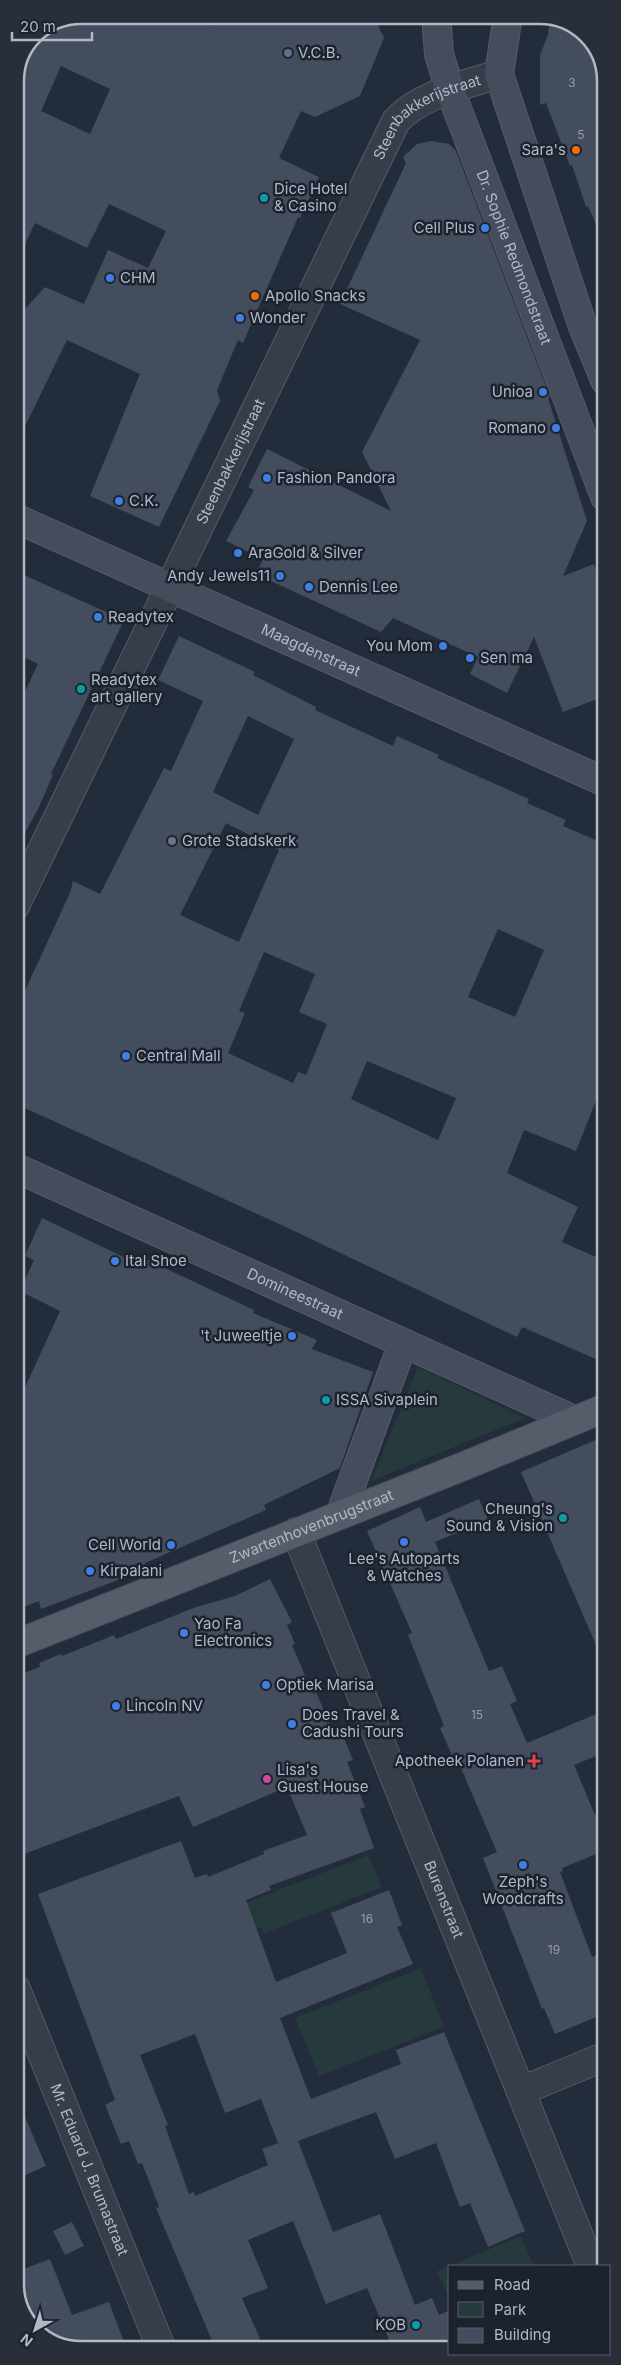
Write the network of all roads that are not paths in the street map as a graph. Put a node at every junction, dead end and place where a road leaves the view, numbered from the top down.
1 (437, 24) edge
2 (507, 24) edge
3 (499, 74) junction
4 (450, 90) junction
5 (597, 361) edge
6 (597, 476) edge
7 (24, 522) edge
8 (170, 588) junction
9 (597, 778) edge
10 (24, 889) edge
11 (24, 1172) edge
12 (403, 1343) junction
13 (597, 1411) edge
14 (574, 1420) junction
15 (344, 1512) junction
16 (296, 1532) junction
17 (24, 1641) edge
18 (24, 2009) edge
19 (597, 2060) edge
20 (521, 2091) junction
21 (591, 2265) edge
22 (158, 2341) edge

1 - 4 street, Dr. Sophie Redmondstraat
2 - 3 street
3 - 4 street, Steenbakkerijstraat
3 - 5 street
4 - 6 street, Dr. Sophie Redmondstraat
4 - 8 street, Steenbakkerijstraat
7 - 8 street, Maagdenstraat
8 - 9 street, Maagdenstraat
8 - 10 street, Steenbakkerijstraat
11 - 12 street, Domineestraat
12 - 14 street, Domineestraat
12 - 15 street
13 - 14 main road, Zwartenhovenbrugstraat
14 - 15 main road, Zwartenhovenbrugstraat
15 - 16 main road, Zwartenhovenbrugstraat
16 - 17 main road, Zwartenhovenbrugstraat
16 - 20 street, Burenstraat
18 - 22 street, Mr. Eduard J. Brumastraat
19 - 20 street
20 - 21 street, Burenstraat

